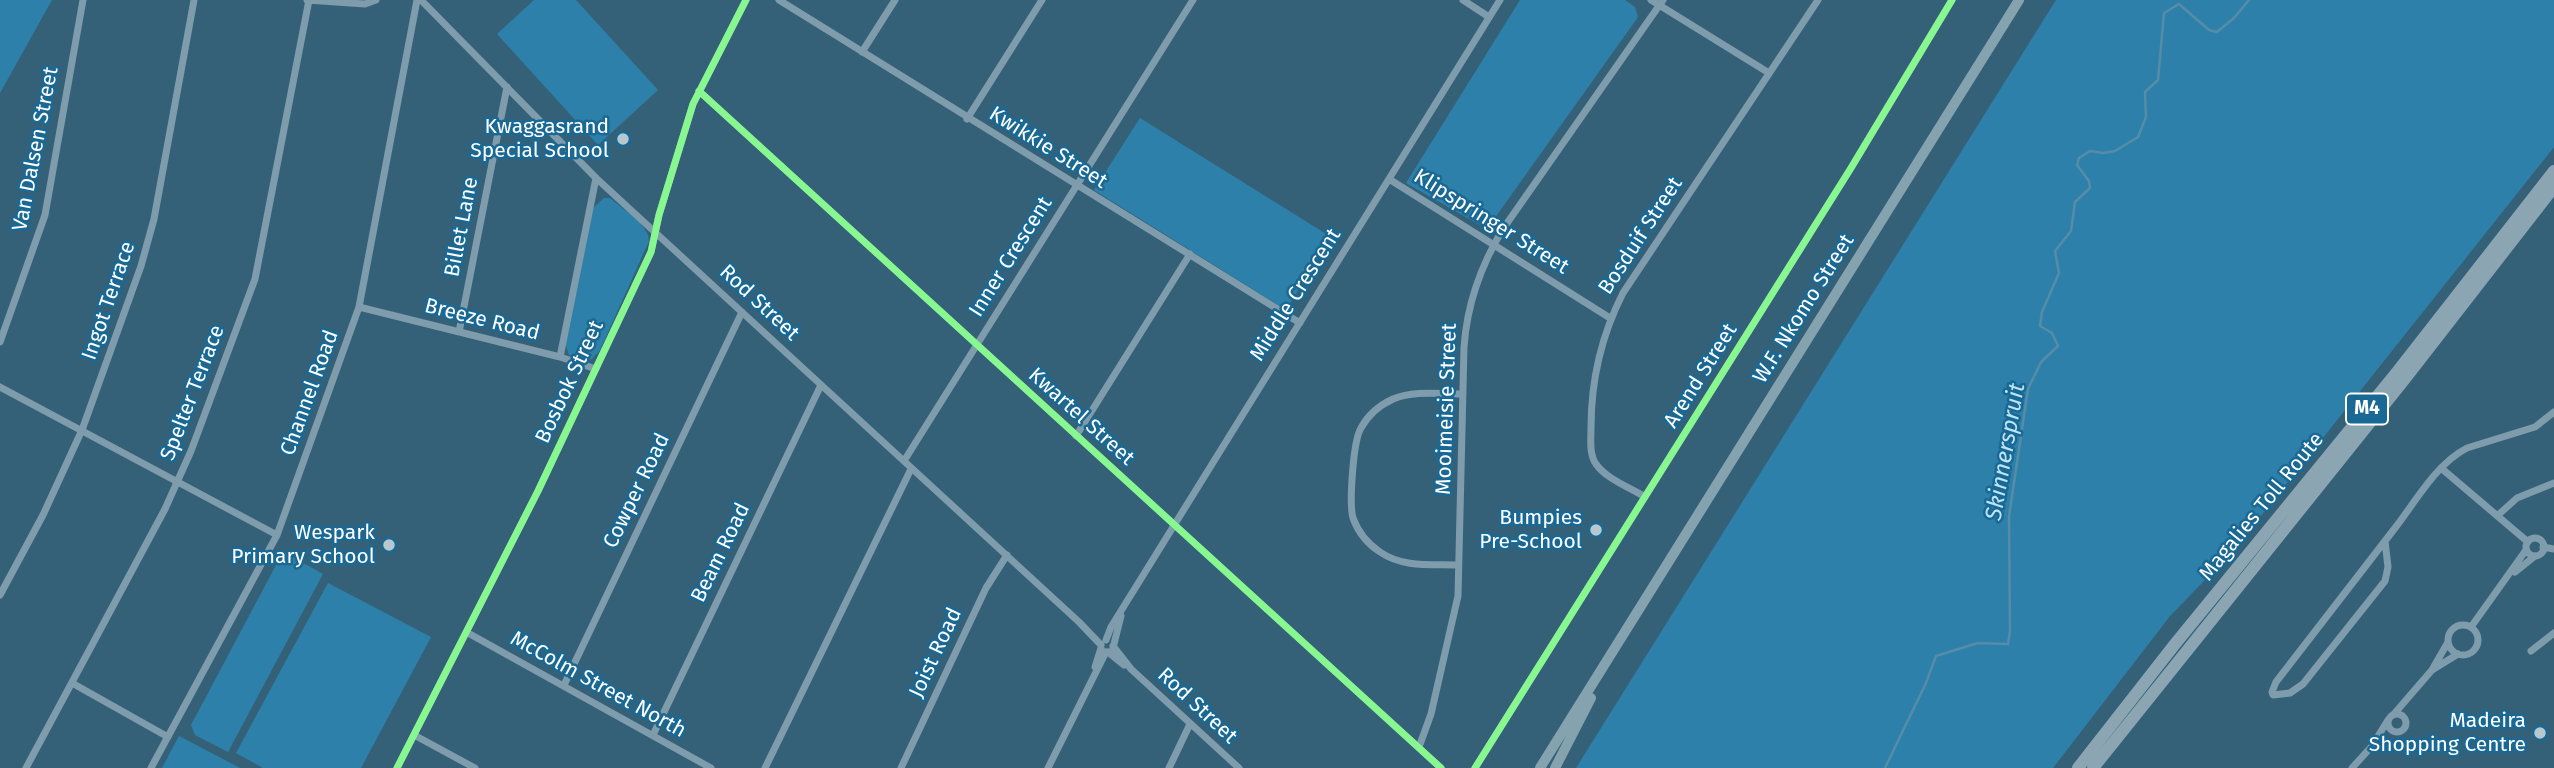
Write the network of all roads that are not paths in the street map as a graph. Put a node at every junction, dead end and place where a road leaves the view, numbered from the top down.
1 (83, 0) edge
2 (194, 0) edge
3 (308, 0) edge
4 (376, 0) edge
5 (419, 0) edge
6 (746, 0) edge
7 (779, 0) edge
8 (895, 0) edge
9 (1042, 0) edge
10 (1193, 0) edge
11 (1463, 0) edge
12 (1500, 0) edge
13 (1651, 0) edge
14 (1818, 0) edge
15 (1952, 0) edge
16 (2020, 0) edge
17 (1661, 3) edge
18 (1489, 17) junction
19 (862, 52) junction
20 (1769, 73) junction
21 (507, 87) junction
22 (699, 91) junction
23 (967, 119) junction
24 (2554, 171) edge
25 (596, 178) junction
26 (1389, 179) junction
27 (1076, 186) junction
28 (2554, 187) edge
29 (656, 232) junction
30 (1494, 244) junction
31 (1189, 254) junction
32 (359, 307) junction
33 (742, 312) junction
34 (1610, 318) junction
35 (1300, 323) junction
36 (459, 332) junction
37 (0, 342) edge
38 (977, 346) junction
39 (560, 357) junction
40 (596, 369) junction
41 (821, 385) junction
42 (0, 387) edge
43 (1463, 394) junction
44 (2554, 412) edge
45 (82, 430) junction
46 (1076, 436) junction
47 (904, 461) junction
48 (2441, 468) junction
49 (911, 469) junction
50 (178, 482) junction
51 (2554, 483) edge
52 (1645, 497) junction
53 (2497, 516) junction
54 (1172, 525) junction
55 (277, 535) junction
56 (2385, 541) junction
57 (2527, 546) junction
58 (2543, 547) junction
59 (2554, 549) edge
60 (1007, 555) junction
61 (2535, 556) junction
62 (1458, 565) junction
63 (2509, 577) junction
64 (0, 595) edge
65 (2470, 627) junction
66 (468, 633) junction
67 (2554, 633) edge
68 (1621, 639) junction
69 (2448, 641) junction
70 (1107, 646) junction
71 (2531, 651) dead end
72 (2458, 654) junction
73 (2432, 670) junction
74 (72, 683) junction
75 (564, 685) junction
76 (2412, 694) junction
77 (2391, 717) junction
78 (2406, 721) junction
79 (1190, 724) junction
80 (2395, 731) junction
81 (414, 735) junction
82 (653, 735) junction
83 (168, 737) junction
84 (2372, 746) junction
85 (1419, 747) junction
86 (2365, 755) junction
87 (26, 768) edge
88 (151, 768) edge
89 (397, 768) edge
90 (475, 768) edge
91 (711, 768) edge
92 (765, 768) edge
93 (901, 768) edge
94 (1048, 768) edge
95 (1169, 768) edge
96 (1238, 768) edge
97 (1441, 768) edge
98 (1475, 768) edge
99 (1540, 768) edge
100 (1555, 768) edge
101 (2078, 768) edge
102 (2093, 768) edge
103 (2352, 768) edge
104 (2360, 768) edge

1 - 37 street, Van Dalsen Street
2 - 45 street, Ingot Terrace
3 - 4 street
3 - 50 street, Spelter Terrace
5 - 21 street, Rod Street
5 - 32 street, Channel Road
6 - 22 street, Bosbok Street
7 - 19 street, Kwikkie Street
8 - 19 street
9 - 23 street
10 - 27 street, Inner Crescent
11 - 18 street
12 - 18 street, Middle Crescent
13 - 17 street
14 - 20 street, Bosduif Street
15 - 52 street, Arend Street
16 - 68 main road, W.F. Nkomo Street
17 - 20 street
17 - 30 street, Mooimeisie Street
18 - 26 street, Middle Crescent
19 - 23 street, Kwikkie Street
20 - 34 street, Bosduif Street
21 - 25 street, Rod Street
21 - 36 street, Billet Lane
22 - 29 street, Bosbok Street
22 - 38 street, Kwartel Street
23 - 27 street, Kwikkie Street
24 - 101 highway, Magalies Toll Route / M4
25 - 29 street, Rod Street
25 - 39 street
26 - 30 street, Klipspringer Street
26 - 35 street, Middle Crescent
27 - 31 street, Kwikkie Street
27 - 38 street, Inner Crescent
28 - 102 highway, Magalies Toll Route / M4
29 - 33 street, Rod Street
29 - 40 street, Bosbok Street
30 - 34 street, Klipspringer Street
30 - 43 street, Mooimeisie Street
31 - 35 street, Kwikkie Street
31 - 46 street
32 - 36 street, Breeze Road
32 - 55 street, Channel Road
33 - 41 street, Rod Street
33 - 75 street, Cowper Road
34 - 52 street, Bosduif Street
35 - 54 street, Middle Crescent
36 - 39 street, Breeze Road
38 - 46 street, Kwartel Street
38 - 47 street, Inner Crescent
39 - 40 street, Breeze Road
40 - 66 street, Bosbok Street
41 - 47 street, Rod Street
41 - 82 street, Beam Road
42 - 45 street
43 - 62 street, Mooimeisie Street
43 - 62 street
44 - 48 street
45 - 50 street
45 - 64 street, Ingot Terrace
46 - 54 street, Kwartel Street
47 - 49 street, Rod Street
48 - 53 street
48 - 56 street
49 - 60 street, Rod Street
49 - 92 street
50 - 55 street
50 - 74 street, Spelter Terrace
51 - 53 street
52 - 98 street, Arend Street
53 - 57 street
54 - 70 street, Middle Crescent
54 - 85 street, Kwartel Street
55 - 83 street, Channel Road
56 - 56 street
57 - 58 street
57 - 61 street
57 - 63 street
58 - 59 street
58 - 61 street
60 - 70 street, Rod Street
60 - 93 street, Joist Road
61 - 63 street
62 - 85 street, Mooimeisie Street
63 - 65 street
65 - 69 street
65 - 72 street
66 - 75 street, McColm Street North
66 - 81 street, Bosbok Street
67 - 71 street
68 - 99 main road, W.F. Nkomo Street
68 - 100 main road, W.F. Nkomo Street
69 - 72 street
69 - 73 street
70 - 79 street, Rod Street
70 - 94 street, Middle Crescent
72 - 73 street
73 - 76 street
74 - 83 street
74 - 87 street, Spelter Terrace
75 - 82 street, McColm Street North
76 - 77 street
76 - 78 street
77 - 78 street
77 - 80 street
77 - 84 street
78 - 80 street
79 - 95 street
79 - 96 street, Rod Street
80 - 84 street
81 - 89 street, Bosbok Street
81 - 90 street
82 - 91 street, McColm Street North
83 - 88 street, Channel Road
84 - 86 street
85 - 97 street, Kwartel Street
86 - 103 street
86 - 104 street

